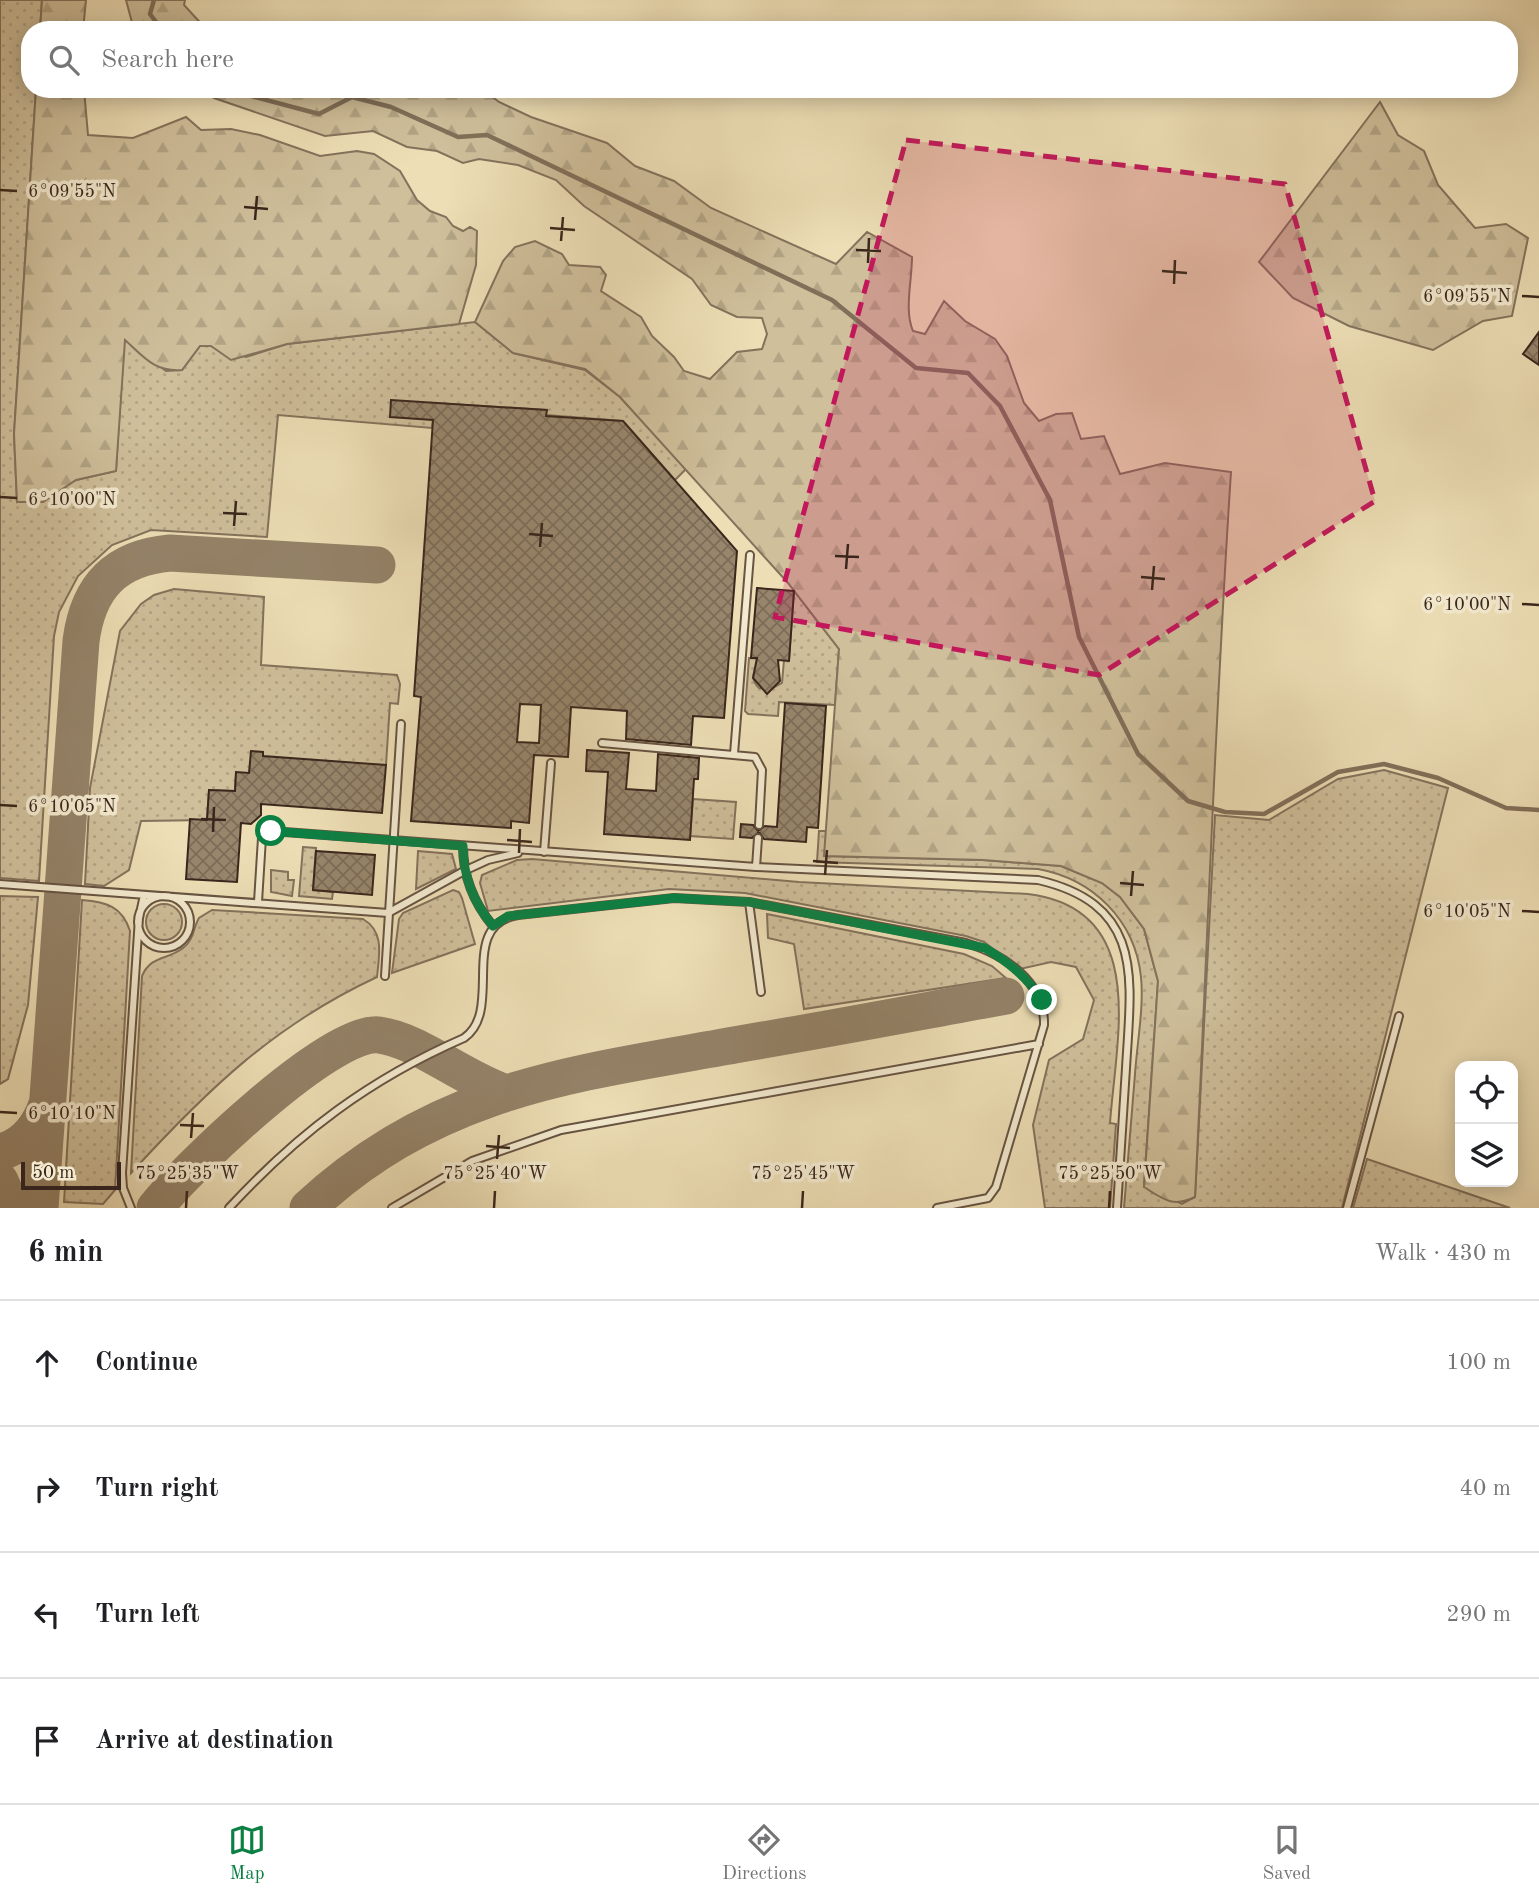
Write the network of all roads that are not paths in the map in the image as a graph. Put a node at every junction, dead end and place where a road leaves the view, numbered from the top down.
1 (750, 555) dead end
2 (401, 724) dead end
3 (602, 743) dead end
4 (734, 754) junction
5 (551, 763) dead end
6 (759, 825) dead end
7 (758, 838) dead end
8 (393, 842) junction
9 (463, 846) junction
10 (527, 851) junction
11 (544, 852) junction
12 (756, 867) junction
13 (464, 871) junction
14 (0, 884) edge
15 (144, 895) junction
16 (167, 896) junction
17 (258, 902) junction
18 (749, 902) junction
19 (388, 913) junction
20 (139, 918) junction
21 (493, 926) junction
22 (385, 976) dead end
23 (761, 992) dead end
24 (1399, 1016) dead end
25 (1039, 1044) junction
26 (969, 1205) edge
27 (131, 1208) edge
28 (229, 1208) edge
29 (392, 1208) edge
30 (937, 1208) edge
31 (1117, 1208) edge
32 (1347, 1208) edge

1 - 4 lane
2 - 8 lane
3 - 4 lane
4 - 6 lane
5 - 11 lane
7 - 12 lane
8 - 9 lane
8 - 17 lane
8 - 19 lane
9 - 10 lane
9 - 13 lane
10 - 11 lane
10 - 13 lane
11 - 12 lane
12 - 31 lane
13 - 19 lane
13 - 21 lane
14 - 15 lane
15 - 16 lane
15 - 20 lane
16 - 17 lane
16 - 20 lane
16 - 20 lane
17 - 19 lane
18 - 21 lane
18 - 23 lane
18 - 25 lane
19 - 22 lane
20 - 27 lane
21 - 28 lane
24 - 32 lane
25 - 26 lane
25 - 29 lane
26 - 30 lane

